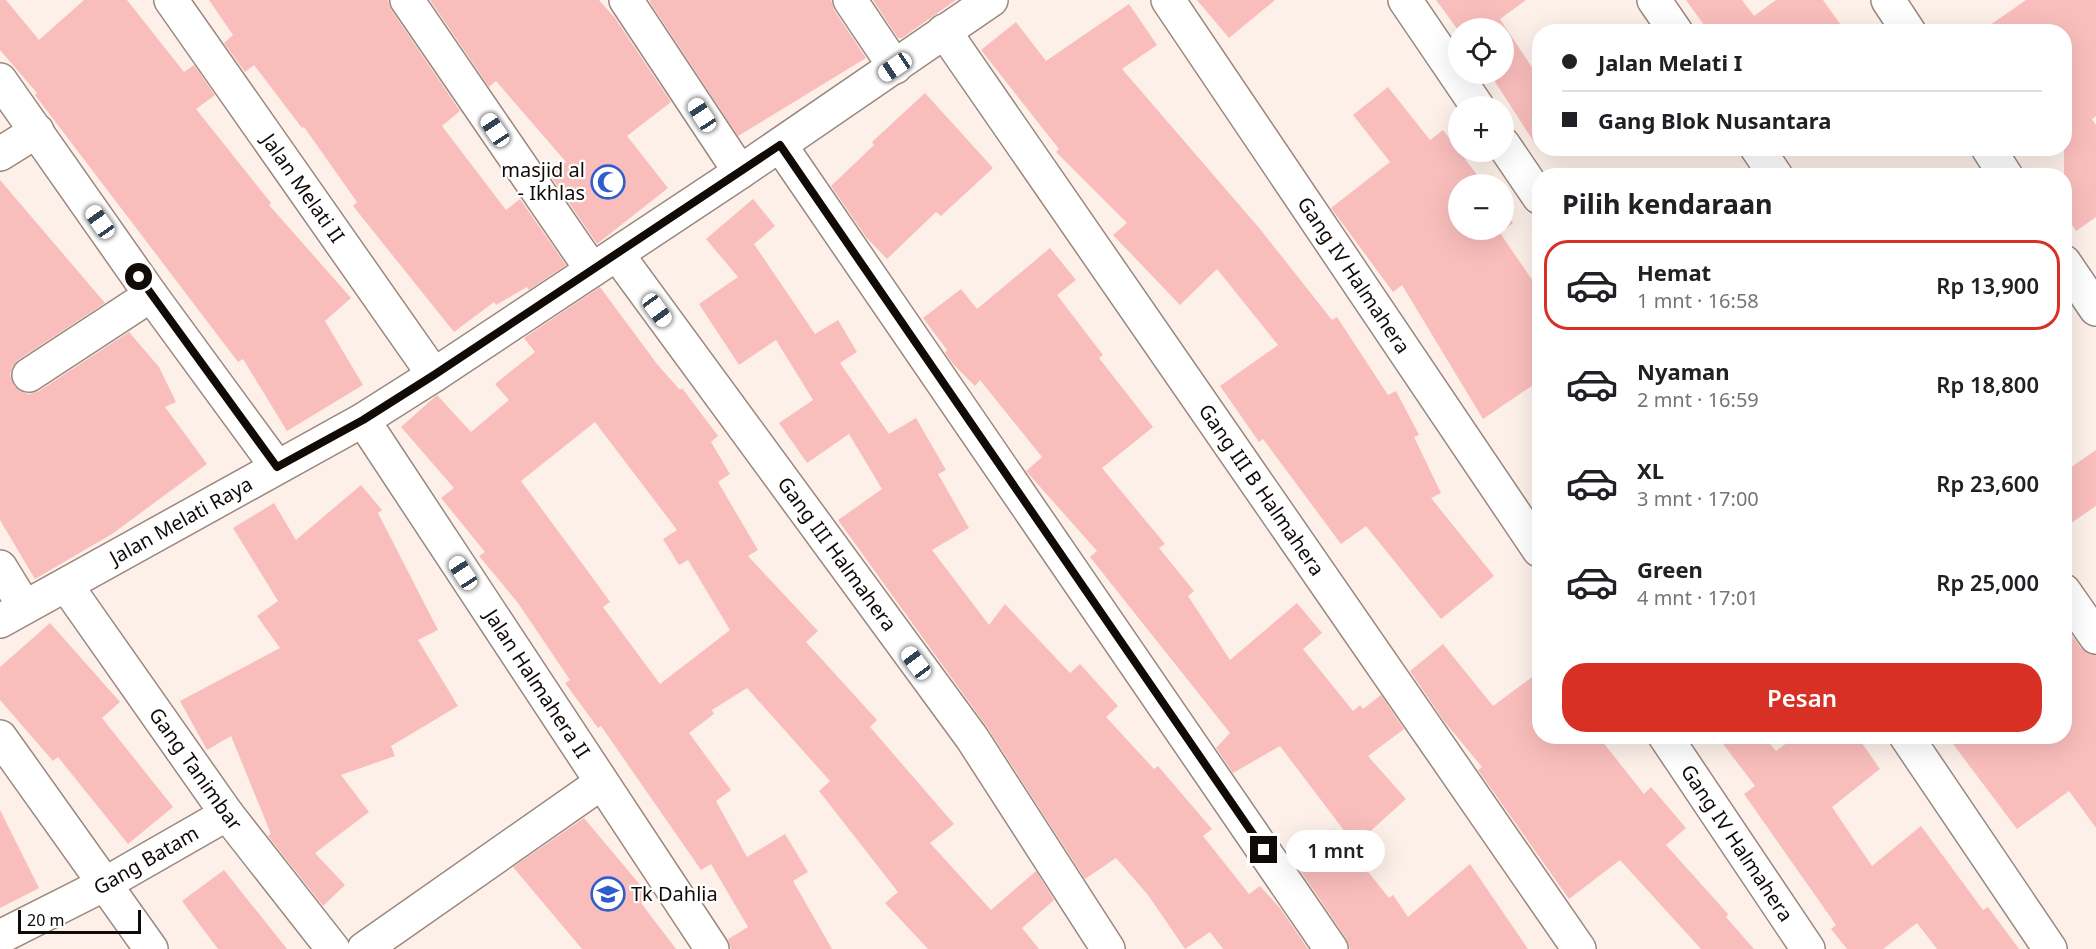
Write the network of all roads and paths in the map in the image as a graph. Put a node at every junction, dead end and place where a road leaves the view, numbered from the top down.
1 (171, 0) edge
2 (407, 0) edge
3 (626, 0) edge
4 (850, 0) edge
5 (991, 0) edge
6 (1167, 0) edge
7 (1405, 0) edge
8 (1654, 0) edge
9 (1888, 0) edge
10 (1670, 24) edge
11 (1904, 24) edge
12 (944, 31) junction
13 (895, 67) junction
14 (0, 80) edge
15 (1470, 96) edge
16 (37, 131) junction
17 (780, 145) junction
18 (0, 154) edge
19 (1514, 160) edge
20 (740, 172) junction
21 (1532, 187) edge
22 (604, 262) junction
23 (2072, 274) edge
24 (151, 295) junction
25 (2096, 309) edge
26 (29, 375) dead end
27 (434, 375) junction
28 (363, 420) junction
29 (277, 467) junction
30 (1532, 540) edge
31 (0, 567) edge
32 (66, 585) junction
33 (2072, 602) edge
34 (12, 614) edge
35 (2096, 637) edge
36 (0, 737) edge
37 (1670, 744) edge
38 (1911, 744) edge
39 (601, 783) junction
40 (227, 814) junction
41 (103, 885) junction
42 (0, 936) edge
43 (151, 949) edge
44 (333, 949) edge
45 (364, 949) edge
46 (712, 949) edge
47 (1108, 949) edge
48 (1331, 949) edge
49 (1579, 949) edge
50 (1808, 949) edge
51 (2050, 949) edge

1 - 27 street, Jalan Melati II
2 - 22 street, Gang III Halmahera
3 - 20 street
4 - 13 street
5 - 12 street, Jalan Melati Raya
6 - 30 street, Gang IV Halmahera
7 - 15 street
8 - 10 street
9 - 11 street
12 - 13 street, Jalan Melati Raya
12 - 49 street, Gang III B Halmahera
13 - 17 street, Jalan Melati Raya
14 - 16 street
16 - 18 street
16 - 24 street
17 - 20 street, Jalan Melati Raya
17 - 48 street
19 - 21 street
20 - 22 street, Jalan Melati Raya
22 - 27 street, Jalan Melati Raya
22 - 47 street, Gang III Halmahera
23 - 25 street
24 - 26 street
24 - 29 street
27 - 28 street, Jalan Melati Raya
28 - 29 street, Jalan Melati Raya
28 - 39 street, Jalan Halmahera II
29 - 32 street, Jalan Melati Raya
31 - 34 street
32 - 34 street, Jalan Melati Raya
32 - 40 street, Gang Tanimbar
33 - 35 street
36 - 41 street
37 - 50 street, Gang IV Halmahera
38 - 51 street
39 - 45 street
39 - 46 street, Jalan Halmahera II
40 - 41 street, Gang Batam
40 - 44 street, Gang Tanimbar
41 - 42 street, Gang Batam
41 - 43 street

